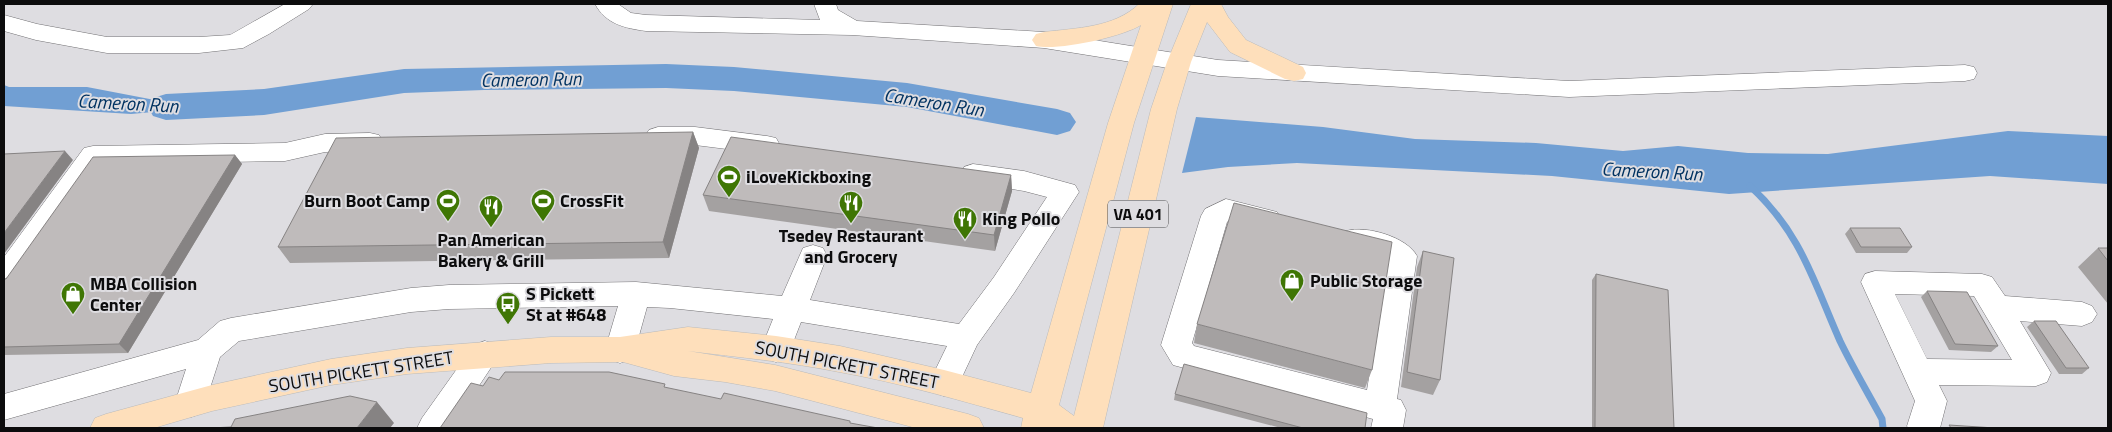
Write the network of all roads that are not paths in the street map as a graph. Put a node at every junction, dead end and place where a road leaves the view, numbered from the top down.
1 (301, 4) edge
2 (606, 4) edge
3 (826, 4) edge
4 (1152, 4) edge
5 (1161, 4) edge
6 (1202, 4) edge
7 (1210, 4) edge
8 (4, 23) edge
9 (854, 28) junction
10 (1044, 40) junction
11 (1141, 55) junction
12 (1179, 62) junction
13 (1294, 73) junction
14 (1965, 73) dead end
15 (636, 137) edge
16 (393, 142) edge
17 (794, 148) edge
18 (948, 170) edge
19 (1291, 224) edge
20 (1328, 233) edge
21 (813, 256) dead end
22 (4, 278) edge
23 (636, 294) junction
24 (1996, 307) junction
25 (792, 309) junction
26 (2082, 314) dead end
27 (966, 337) junction
28 (776, 349) junction
29 (207, 350) junction
30 (620, 350) junction
31 (485, 354) junction
32 (1918, 372) junction
33 (944, 383) junction
34 (191, 403) junction
35 (4, 407) edge
36 (1384, 418) edge
37 (1047, 422) edge
38 (113, 427) edge
39 (433, 428) edge
40 (968, 428) edge
41 (1087, 428) edge
42 (1924, 428) edge

1 - 8 street
2 - 9 street
3 - 9 street
4 - 10 main road
5 - 11 main road, VA 401
6 - 12 main road, VA 401
7 - 13 main road
9 - 10 street
10 - 11 street
11 - 12 street
11 - 37 main road, VA 401
12 - 13 street
12 - 41 main road, VA 401
13 - 14 street
15 - 17 street
16 - 22 street
18 - 27 street
19 - 36 street
20 - 36 street
21 - 25 street
23 - 25 street
23 - 29 street
23 - 30 street
24 - 26 street
24 - 32 street
24 - 32 street
25 - 27 street
25 - 28 street
27 - 33 street
28 - 30 main road, SOUTH PICKETT STREET
28 - 33 main road, SOUTH PICKETT STREET
29 - 34 street
29 - 35 street
30 - 31 main road, SOUTH PICKETT STREET
30 - 40 main road, SOUTH PICKETT STREET
31 - 34 main road, SOUTH PICKETT STREET
31 - 39 street
32 - 42 street
33 - 37 main road, SOUTH PICKETT STREET
34 - 38 main road, SOUTH PICKETT STREET

